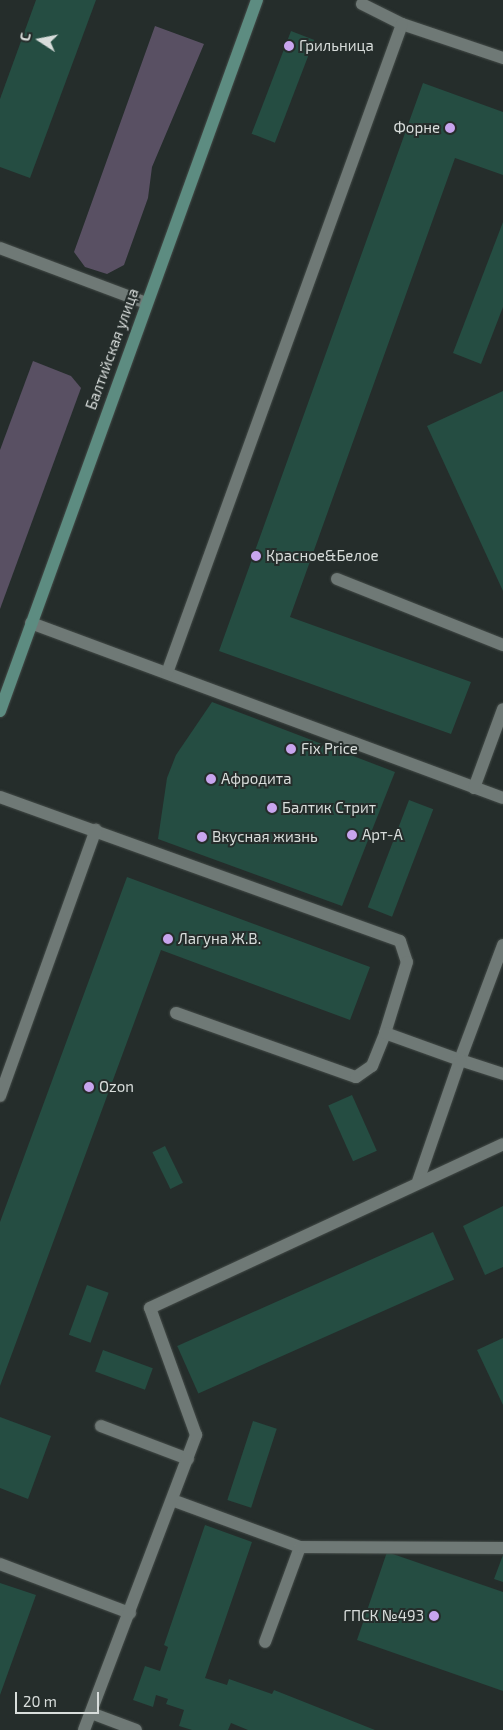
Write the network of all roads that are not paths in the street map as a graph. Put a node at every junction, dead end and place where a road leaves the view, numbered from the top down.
1 (257, 0) edge
2 (362, 1) edge
3 (402, 24) junction
4 (503, 58) edge
5 (0, 248) edge
6 (146, 303) junction
7 (338, 579) dead end
8 (31, 623) junction
9 (503, 645) edge
10 (167, 673) junction
11 (503, 708) edge
12 (0, 711) edge
13 (474, 788) junction
14 (0, 797) edge
15 (503, 798) edge
16 (96, 830) junction
17 (503, 945) edge
18 (176, 1013) dead end
19 (385, 1033) junction
20 (460, 1060) junction
21 (503, 1074) edge
22 (0, 1096) edge
23 (503, 1144) edge
24 (418, 1181) junction
25 (101, 1426) dead end
26 (188, 1459) junction
27 (172, 1500) junction
28 (300, 1547) junction
29 (503, 1548) edge
30 (0, 1564) edge
31 (130, 1613) junction
32 (265, 1642) dead end
33 (91, 1713) junction
34 (84, 1730) edge
35 (136, 1730) edge

1 - 6 main road, Балтийская улица
2 - 3 lane
3 - 4 lane
3 - 10 lane
5 - 6 lane
6 - 8 main road, Балтийская улица
7 - 9 lane
8 - 10 lane
8 - 12 main road, Балтийская улица
10 - 13 lane
11 - 13 lane
13 - 15 lane
14 - 16 lane
16 - 19 lane
16 - 22 lane
17 - 20 lane
18 - 19 lane
19 - 20 lane
20 - 21 lane
20 - 24 lane
23 - 24 lane
24 - 26 lane
25 - 26 lane
26 - 27 lane
27 - 28 lane
27 - 31 lane
28 - 29 lane
28 - 32 lane
30 - 31 lane
31 - 33 lane
33 - 34 lane
33 - 35 lane

